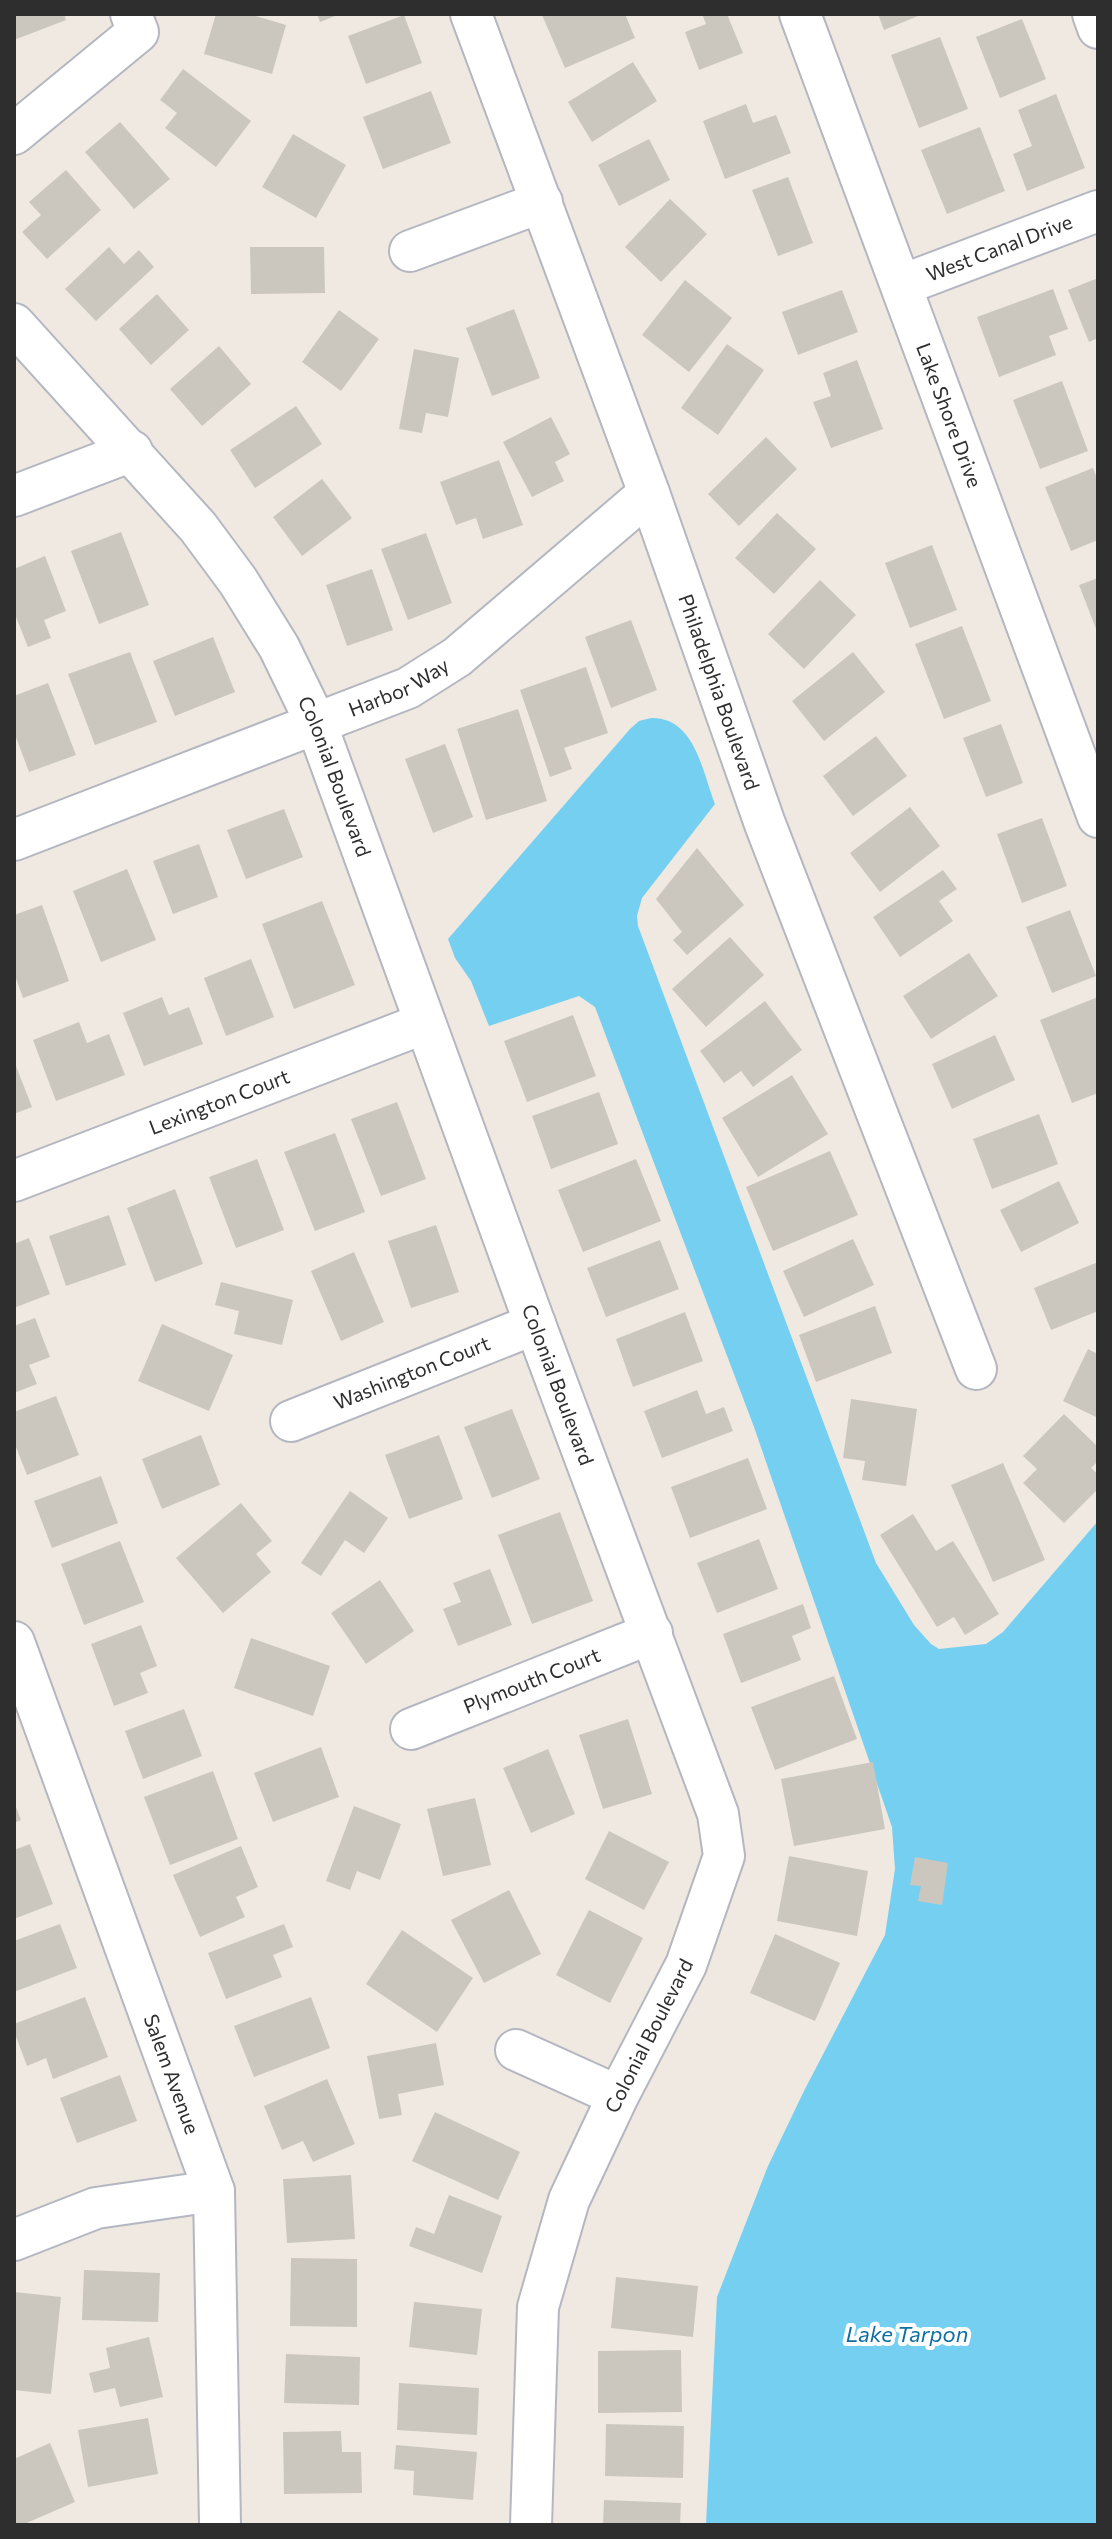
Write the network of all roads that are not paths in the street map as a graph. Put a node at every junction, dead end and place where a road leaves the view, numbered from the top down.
1 (131, 14) edge
2 (471, 14) edge
3 (800, 14) edge
4 (1093, 14) edge
5 (1098, 28) edge
6 (14, 134) edge
7 (542, 202) junction
8 (1098, 211) edge
9 (410, 251) dead end
10 (902, 285) junction
11 (14, 324) edge
12 (132, 451) junction
13 (649, 493) junction
14 (14, 496) edge
15 (316, 723) junction
16 (1098, 817) edge
17 (14, 840) edge
18 (425, 1023) junction
19 (14, 1181) edge
20 (535, 1324) junction
21 (976, 1369) dead end
22 (291, 1421) dead end
23 (652, 1633) junction
24 (14, 1642) edge
25 (411, 1729) dead end
26 (516, 2050) dead end
27 (618, 2096) junction
28 (214, 2191) junction
29 (14, 2240) edge
30 (220, 2525) edge
31 (531, 2525) edge

1 - 6 street
2 - 7 street, Philadelphia Boulevard
3 - 10 street, Lake Shore Drive
4 - 5 street
7 - 9 street
7 - 13 street, Philadelphia Boulevard
8 - 10 street, West Canal Drive
10 - 16 street, Lake Shore Drive
11 - 12 street, Colonial Boulevard
12 - 14 street
12 - 15 street, Colonial Boulevard
13 - 15 street, Harbor Way
13 - 21 street, Philadelphia Boulevard
15 - 17 street, Harbor Way
15 - 18 street, Colonial Boulevard
18 - 19 street, Lexington Court
18 - 20 street, Colonial Boulevard
20 - 22 street, Washington Court
20 - 23 street, Colonial Boulevard
23 - 25 street, Plymouth Court
23 - 27 street, Colonial Boulevard
24 - 28 street, Salem Avenue
26 - 27 street
27 - 31 street, Colonial Boulevard
28 - 29 street
28 - 30 street, Salem Avenue

